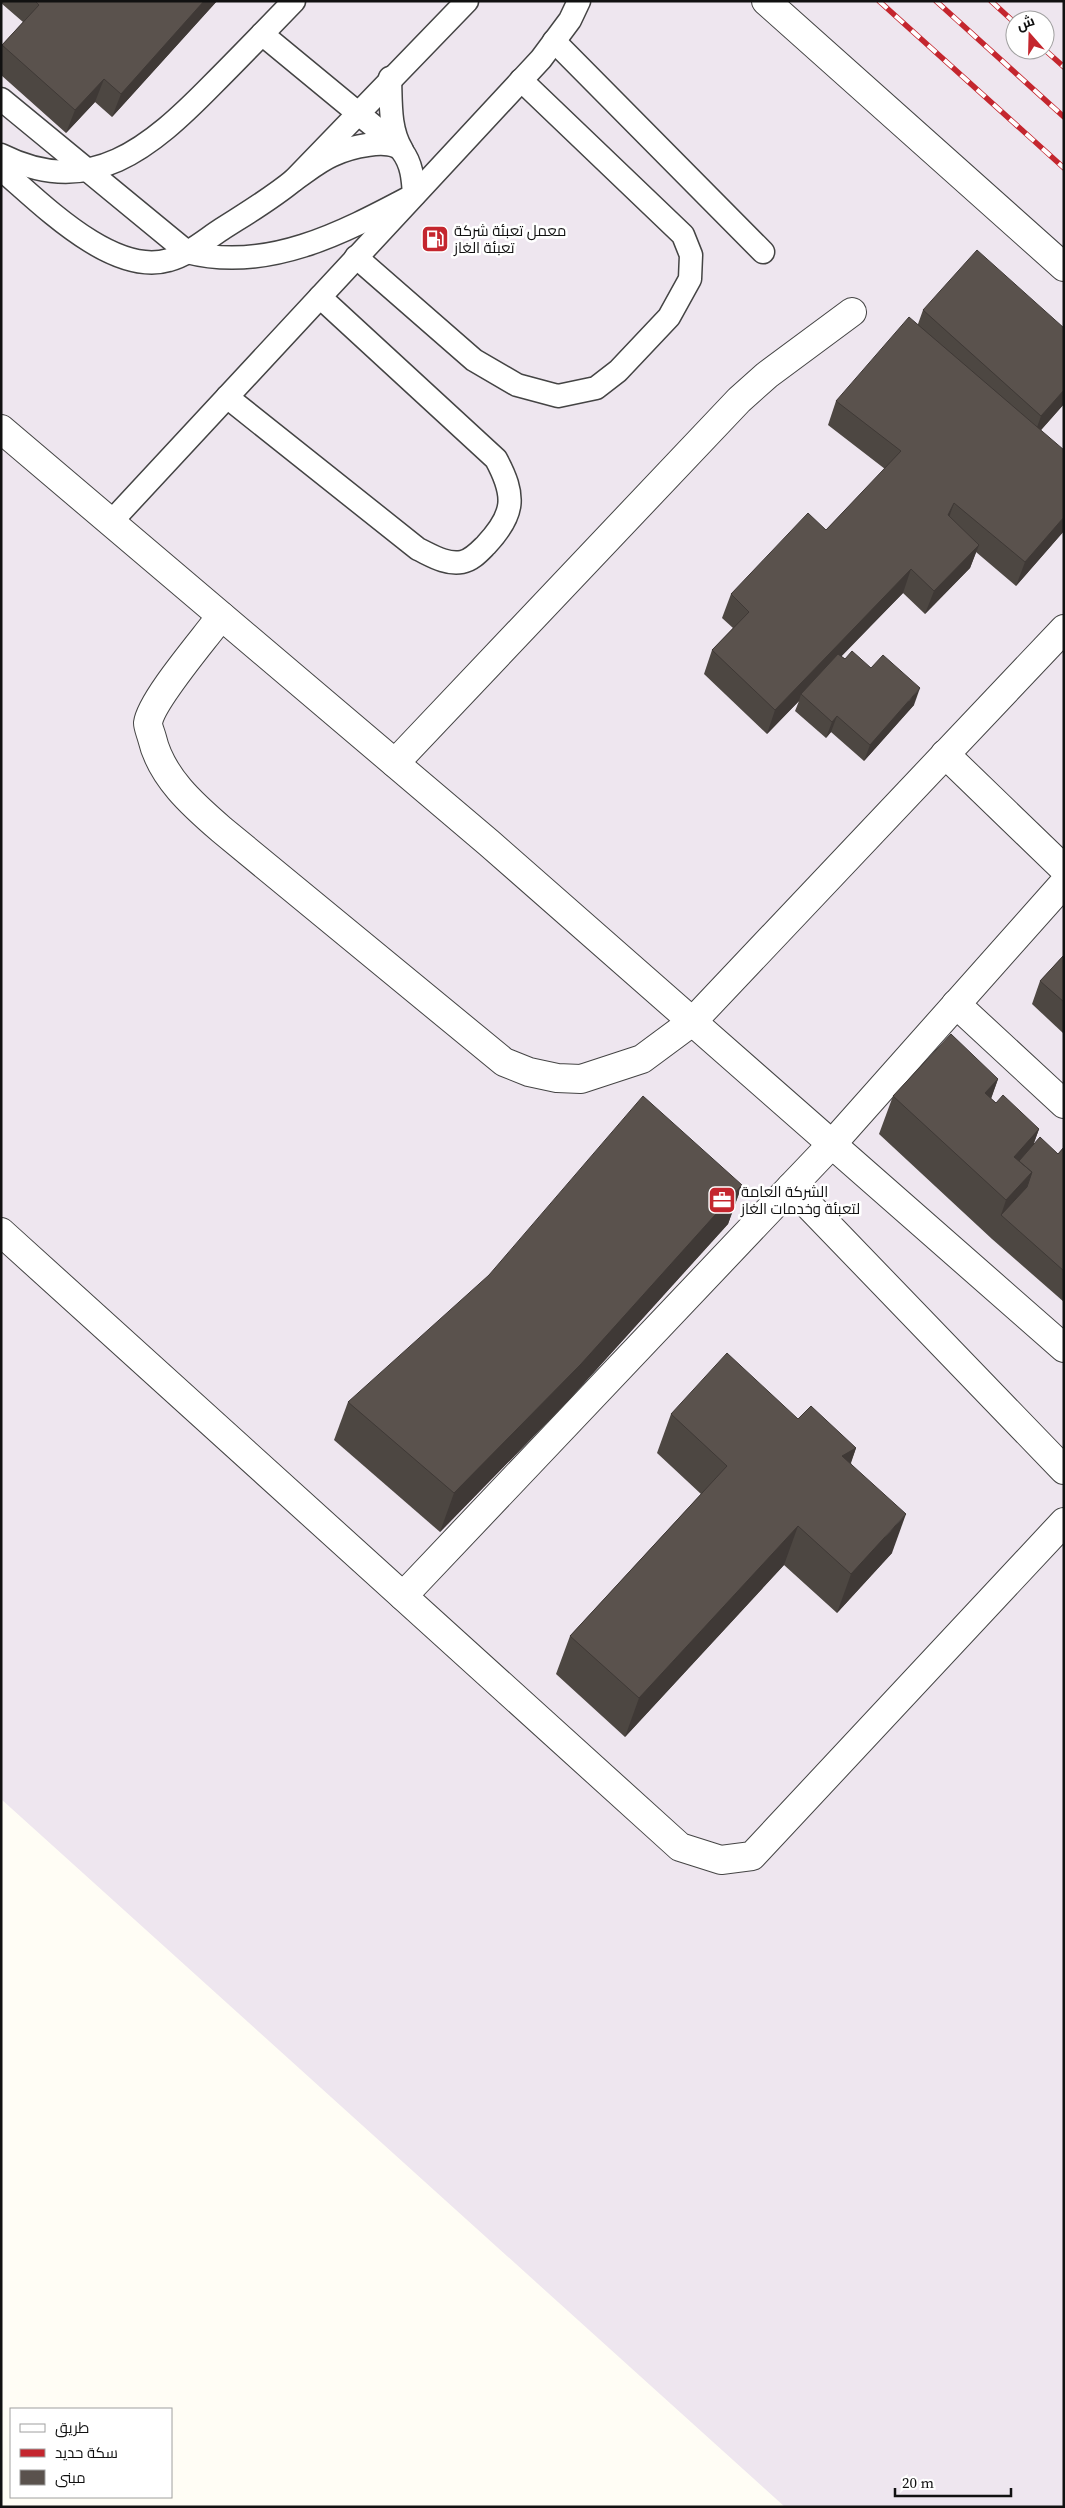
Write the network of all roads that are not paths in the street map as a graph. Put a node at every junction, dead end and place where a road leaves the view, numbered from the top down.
1 (294, 1) edge
2 (467, 1) edge
3 (579, 1) edge
4 (766, 1) edge
5 (262, 34) junction
6 (554, 41) junction
7 (390, 78) junction
8 (521, 80) junction
9 (1, 99) edge
10 (358, 113) junction
11 (401, 150) junction
12 (1, 155) edge
13 (451, 155) junction
14 (1, 169) edge
15 (88, 170) junction
16 (294, 180) junction
17 (414, 195) junction
18 (187, 252) junction
19 (763, 252) dead end
20 (356, 258) junction
21 (1064, 267) edge
22 (320, 297) junction
23 (852, 312) dead end
24 (227, 396) junction
25 (1, 429) edge
26 (110, 522) junction
27 (222, 616) junction
28 (1064, 629) edge
29 (945, 754) junction
30 (395, 763) junction
31 (1064, 869) edge
32 (1064, 883) edge
33 (956, 1004) junction
34 (692, 1022) junction
35 (1064, 1104) edge
36 (832, 1144) junction
37 (791, 1187) junction
38 (1, 1232) edge
39 (1064, 1348) edge
40 (1064, 1470) edge
41 (1064, 1522) edge
42 (403, 1596) junction

1 - 5 lane
2 - 7 lane
3 - 6 lane
4 - 21 street
5 - 10 lane
5 - 15 lane
6 - 8 lane
6 - 19 lane
7 - 10 lane
7 - 11 lane
8 - 13 lane
8 - 20 lane
9 - 15 lane
10 - 11 lane
10 - 16 lane
11 - 13 lane
11 - 16 lane
11 - 17 lane
12 - 15 lane
13 - 17 lane
14 - 18 lane
15 - 18 lane
16 - 18 lane
17 - 18 lane
17 - 20 lane
20 - 22 lane
22 - 24 lane
22 - 24 lane
23 - 30 street
24 - 26 lane
25 - 26 street
26 - 27 street
27 - 30 street
27 - 34 street
28 - 29 street
29 - 31 street
29 - 34 street
30 - 34 street
32 - 33 street
33 - 35 street
33 - 36 street
34 - 36 street
36 - 37 street
36 - 39 street
37 - 40 street
37 - 42 street
38 - 42 street
41 - 42 street

